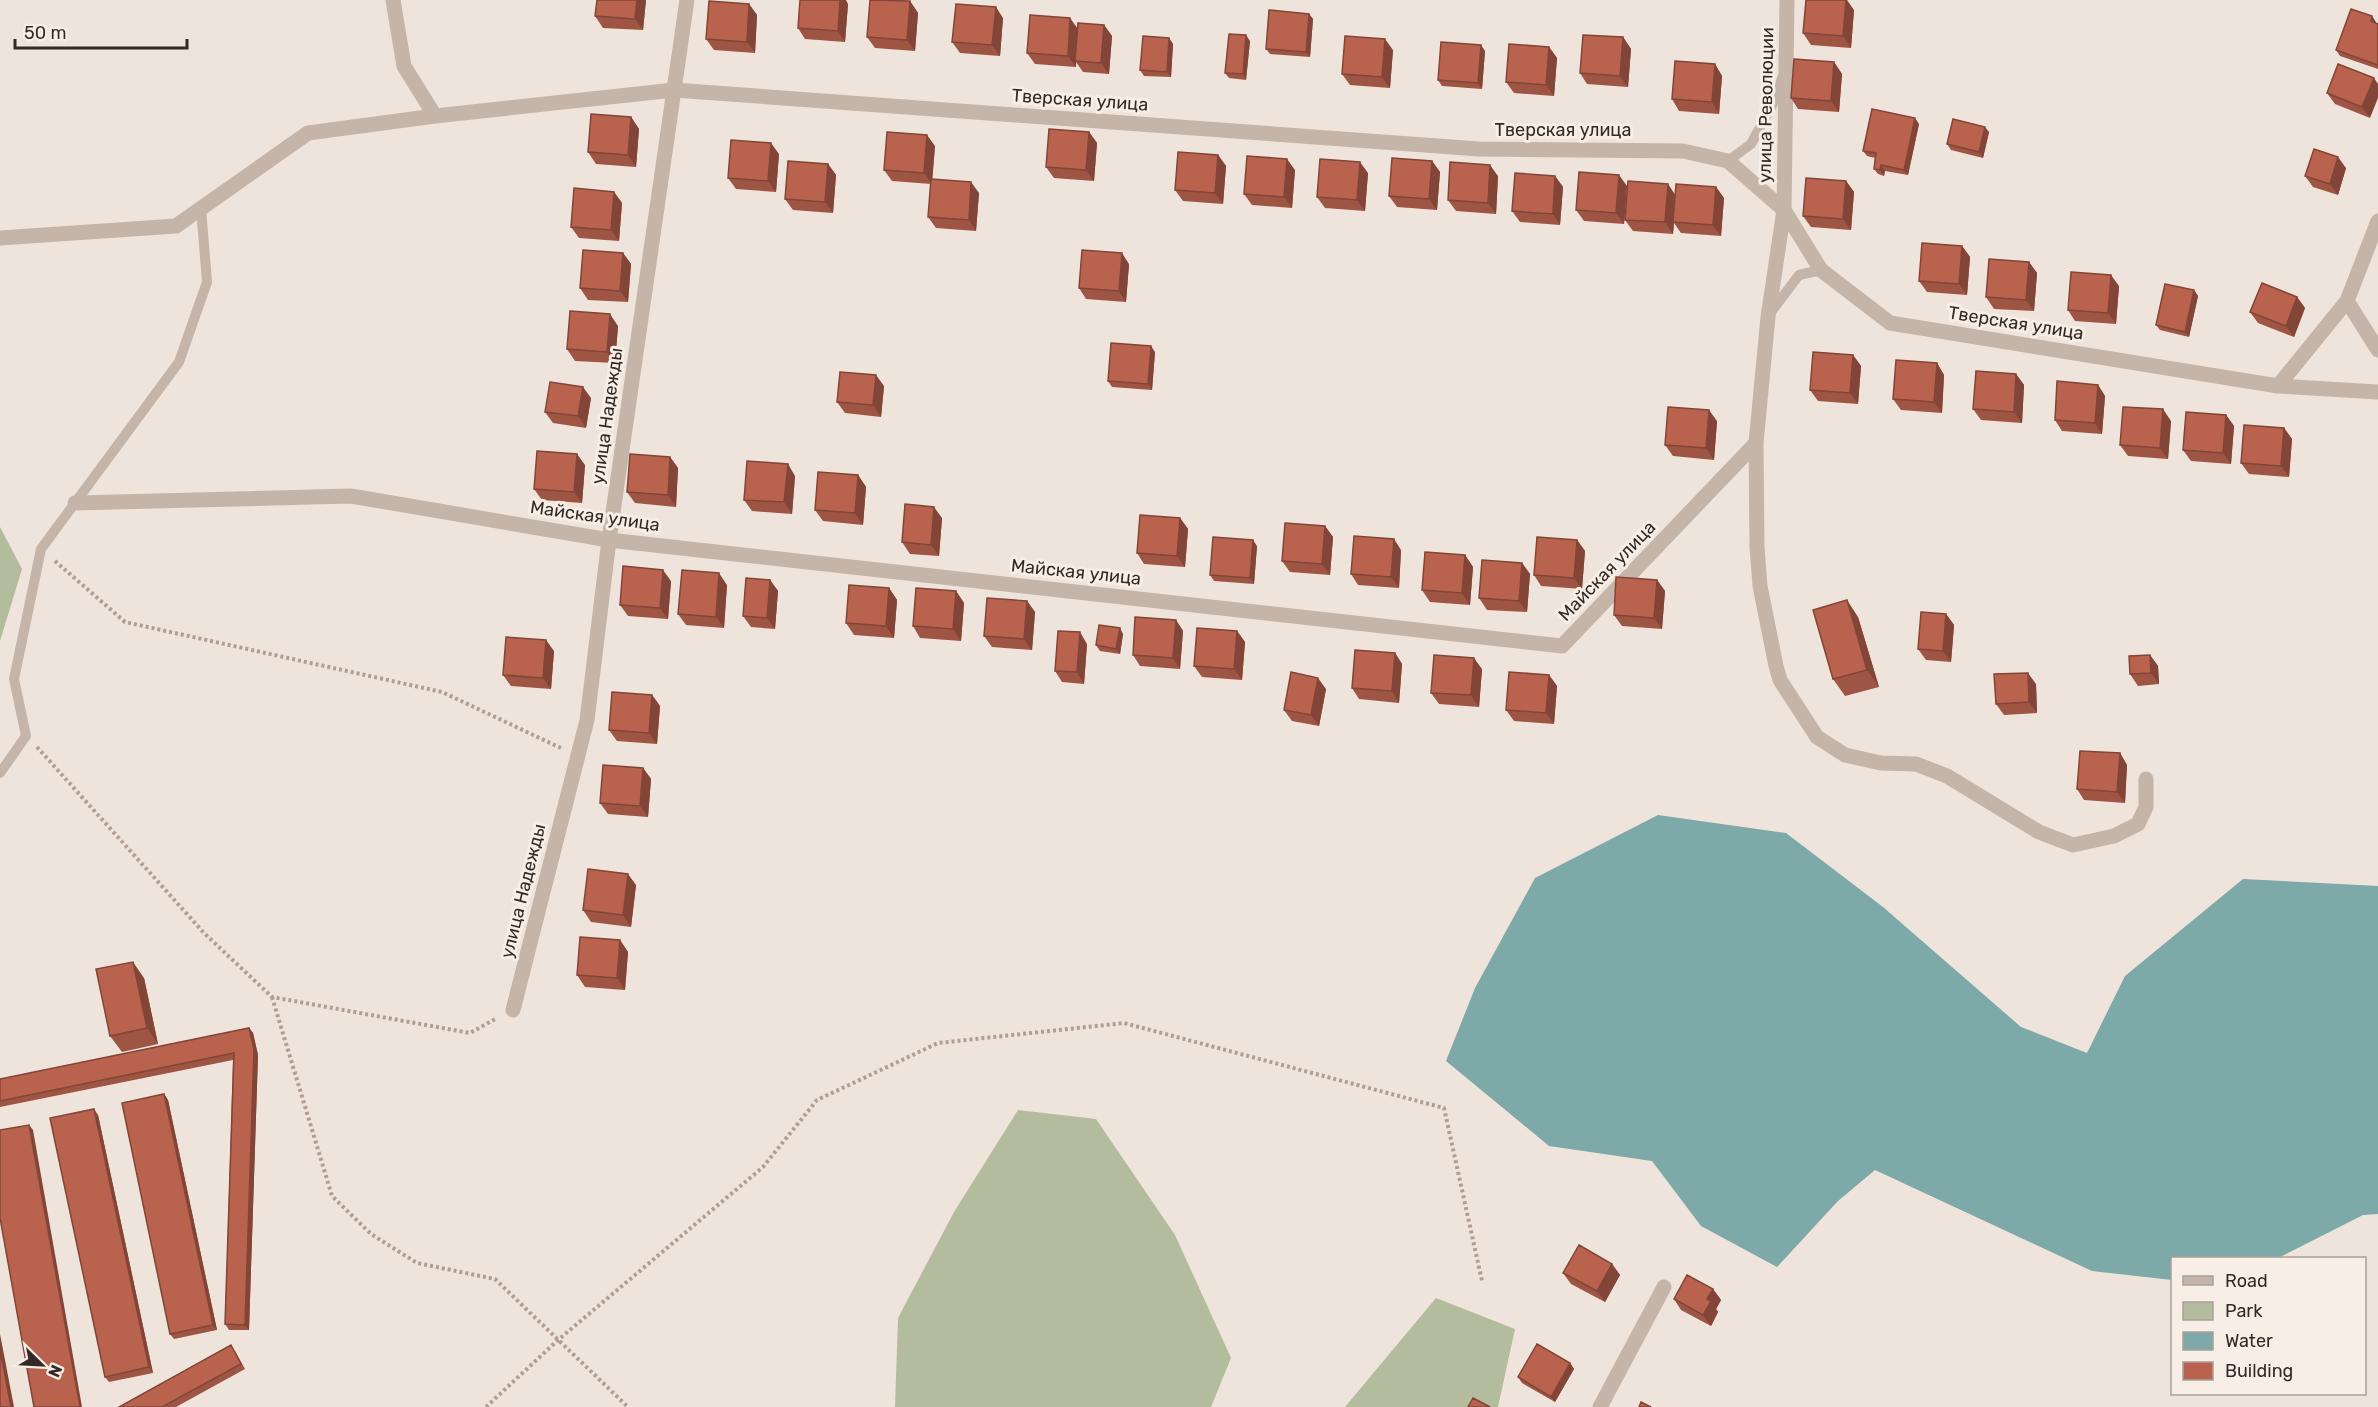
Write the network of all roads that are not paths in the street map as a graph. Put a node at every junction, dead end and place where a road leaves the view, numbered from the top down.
1 (393, 0) edge
2 (687, 0) edge
3 (1787, 0) edge
4 (1786, 68) junction
5 (674, 90) junction
6 (435, 116) junction
7 (1728, 160) junction
8 (201, 208) junction
9 (1784, 210) junction
10 (2378, 220) edge
11 (0, 238) edge
12 (1821, 270) junction
13 (2347, 301) junction
14 (1768, 317) junction
15 (2378, 350) edge
16 (2278, 386) junction
17 (2378, 392) edge
18 (1756, 442) junction
19 (75, 503) junction
20 (609, 540) junction
21 (0, 773) edge
22 (2146, 779) dead end
23 (513, 1010) road end
24 (1664, 1287) dead end
25 (1600, 1407) edge

1 - 6 street
2 - 5 street, улица Надежды
3 - 4 street, улица Революции
4 - 7 lane
4 - 9 street, улица Революции
5 - 6 street, Тверская улица
5 - 7 street, Тверская улица
5 - 20 street, улица Надежды
6 - 8 street, Тверская улица
7 - 9 street, Тверская улица
8 - 11 street, Тверская улица
8 - 19 lane
9 - 12 street, Тверская улица
9 - 14 street
10 - 13 street
12 - 14 lane
12 - 16 street, Тверская улица
13 - 15 street
13 - 16 street
14 - 18 street
16 - 17 street, Тверская улица
18 - 20 street, Майская улица
18 - 22 street
19 - 20 street, Майская улица
19 - 21 lane
20 - 23 street, улица Надежды
24 - 25 street

